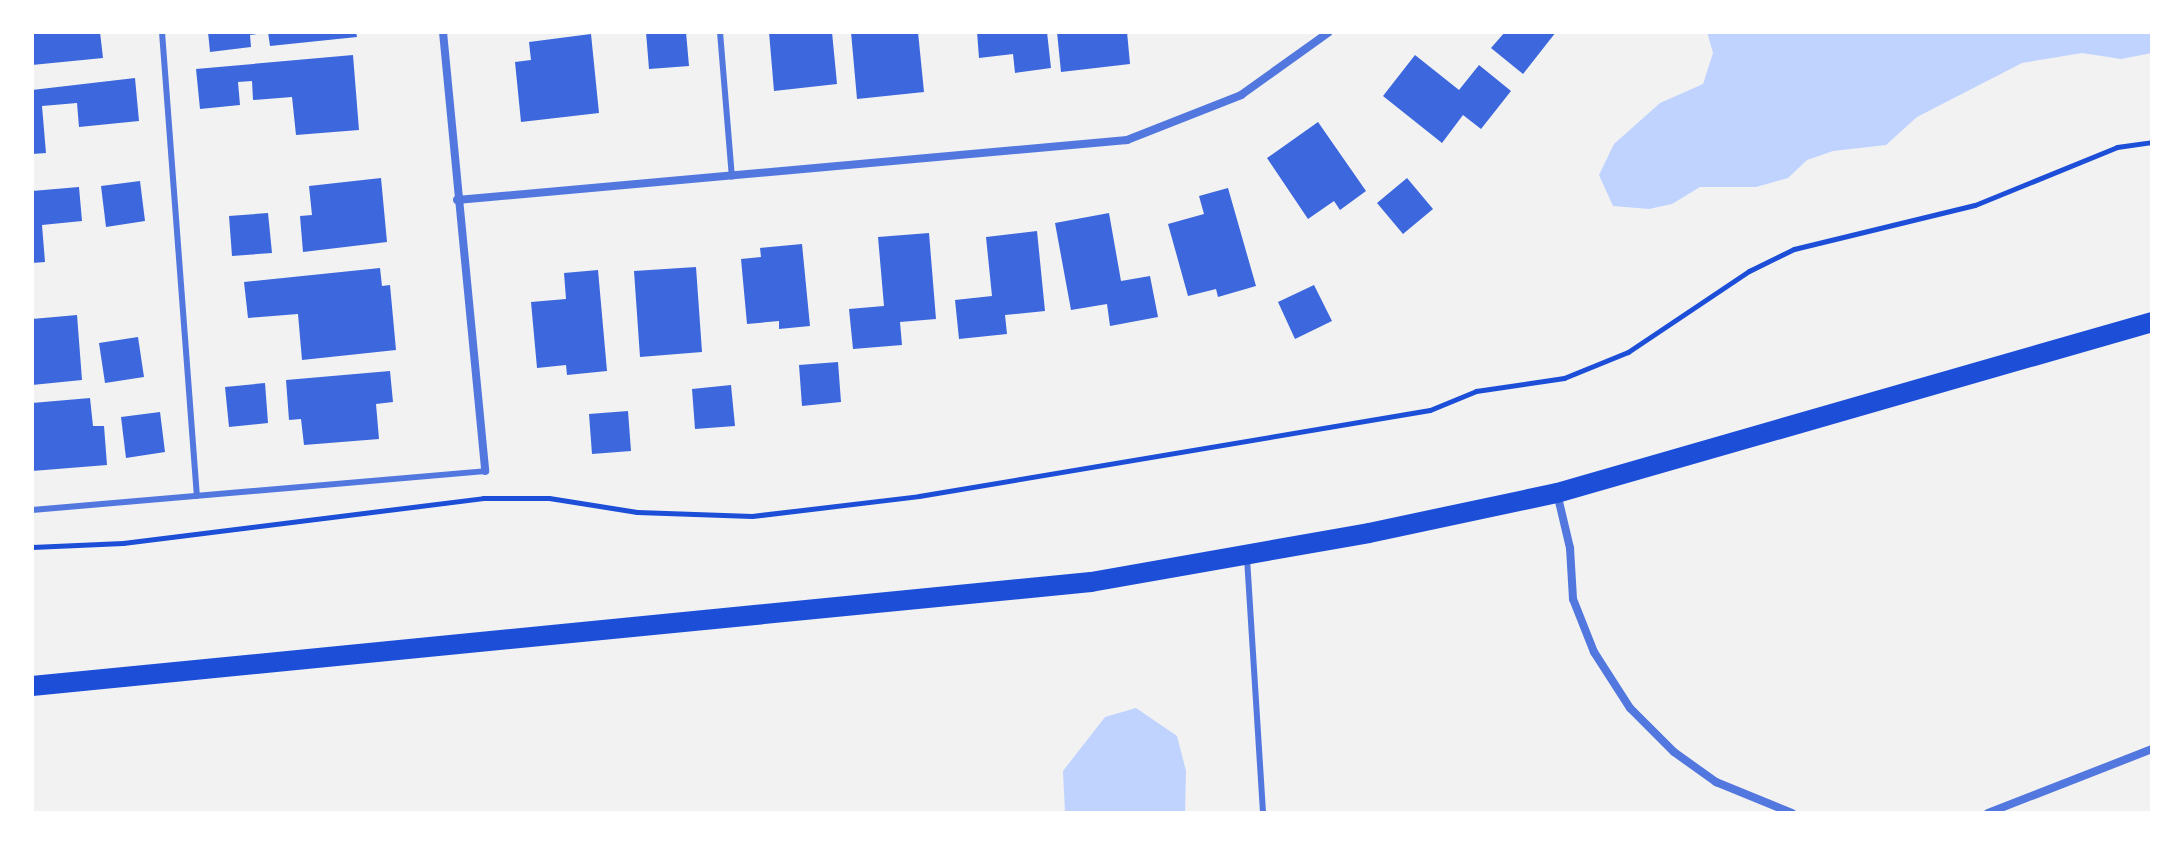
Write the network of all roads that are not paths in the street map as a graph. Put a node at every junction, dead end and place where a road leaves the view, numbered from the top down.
1 (162, 32) edge
2 (443, 32) edge
3 (720, 32) edge
4 (1329, 32) edge
5 (732, 177) junction
6 (457, 200) junction
7 (2152, 322) edge
8 (485, 471) joint
9 (1557, 493) junction
10 (197, 496) junction
11 (32, 510) edge
12 (1247, 555) junction
13 (32, 686) edge
14 (2152, 749) edge
15 (1263, 813) edge
16 (1792, 813) edge
17 (1988, 813) edge

1 - 10 lane
2 - 6 street
3 - 5 lane
4 - 5 street
5 - 6 street
6 - 8 street
7 - 9 main road
8 - 10 lane
9 - 12 main road
9 - 16 street
10 - 11 lane
12 - 13 main road
12 - 15 lane
14 - 17 street

